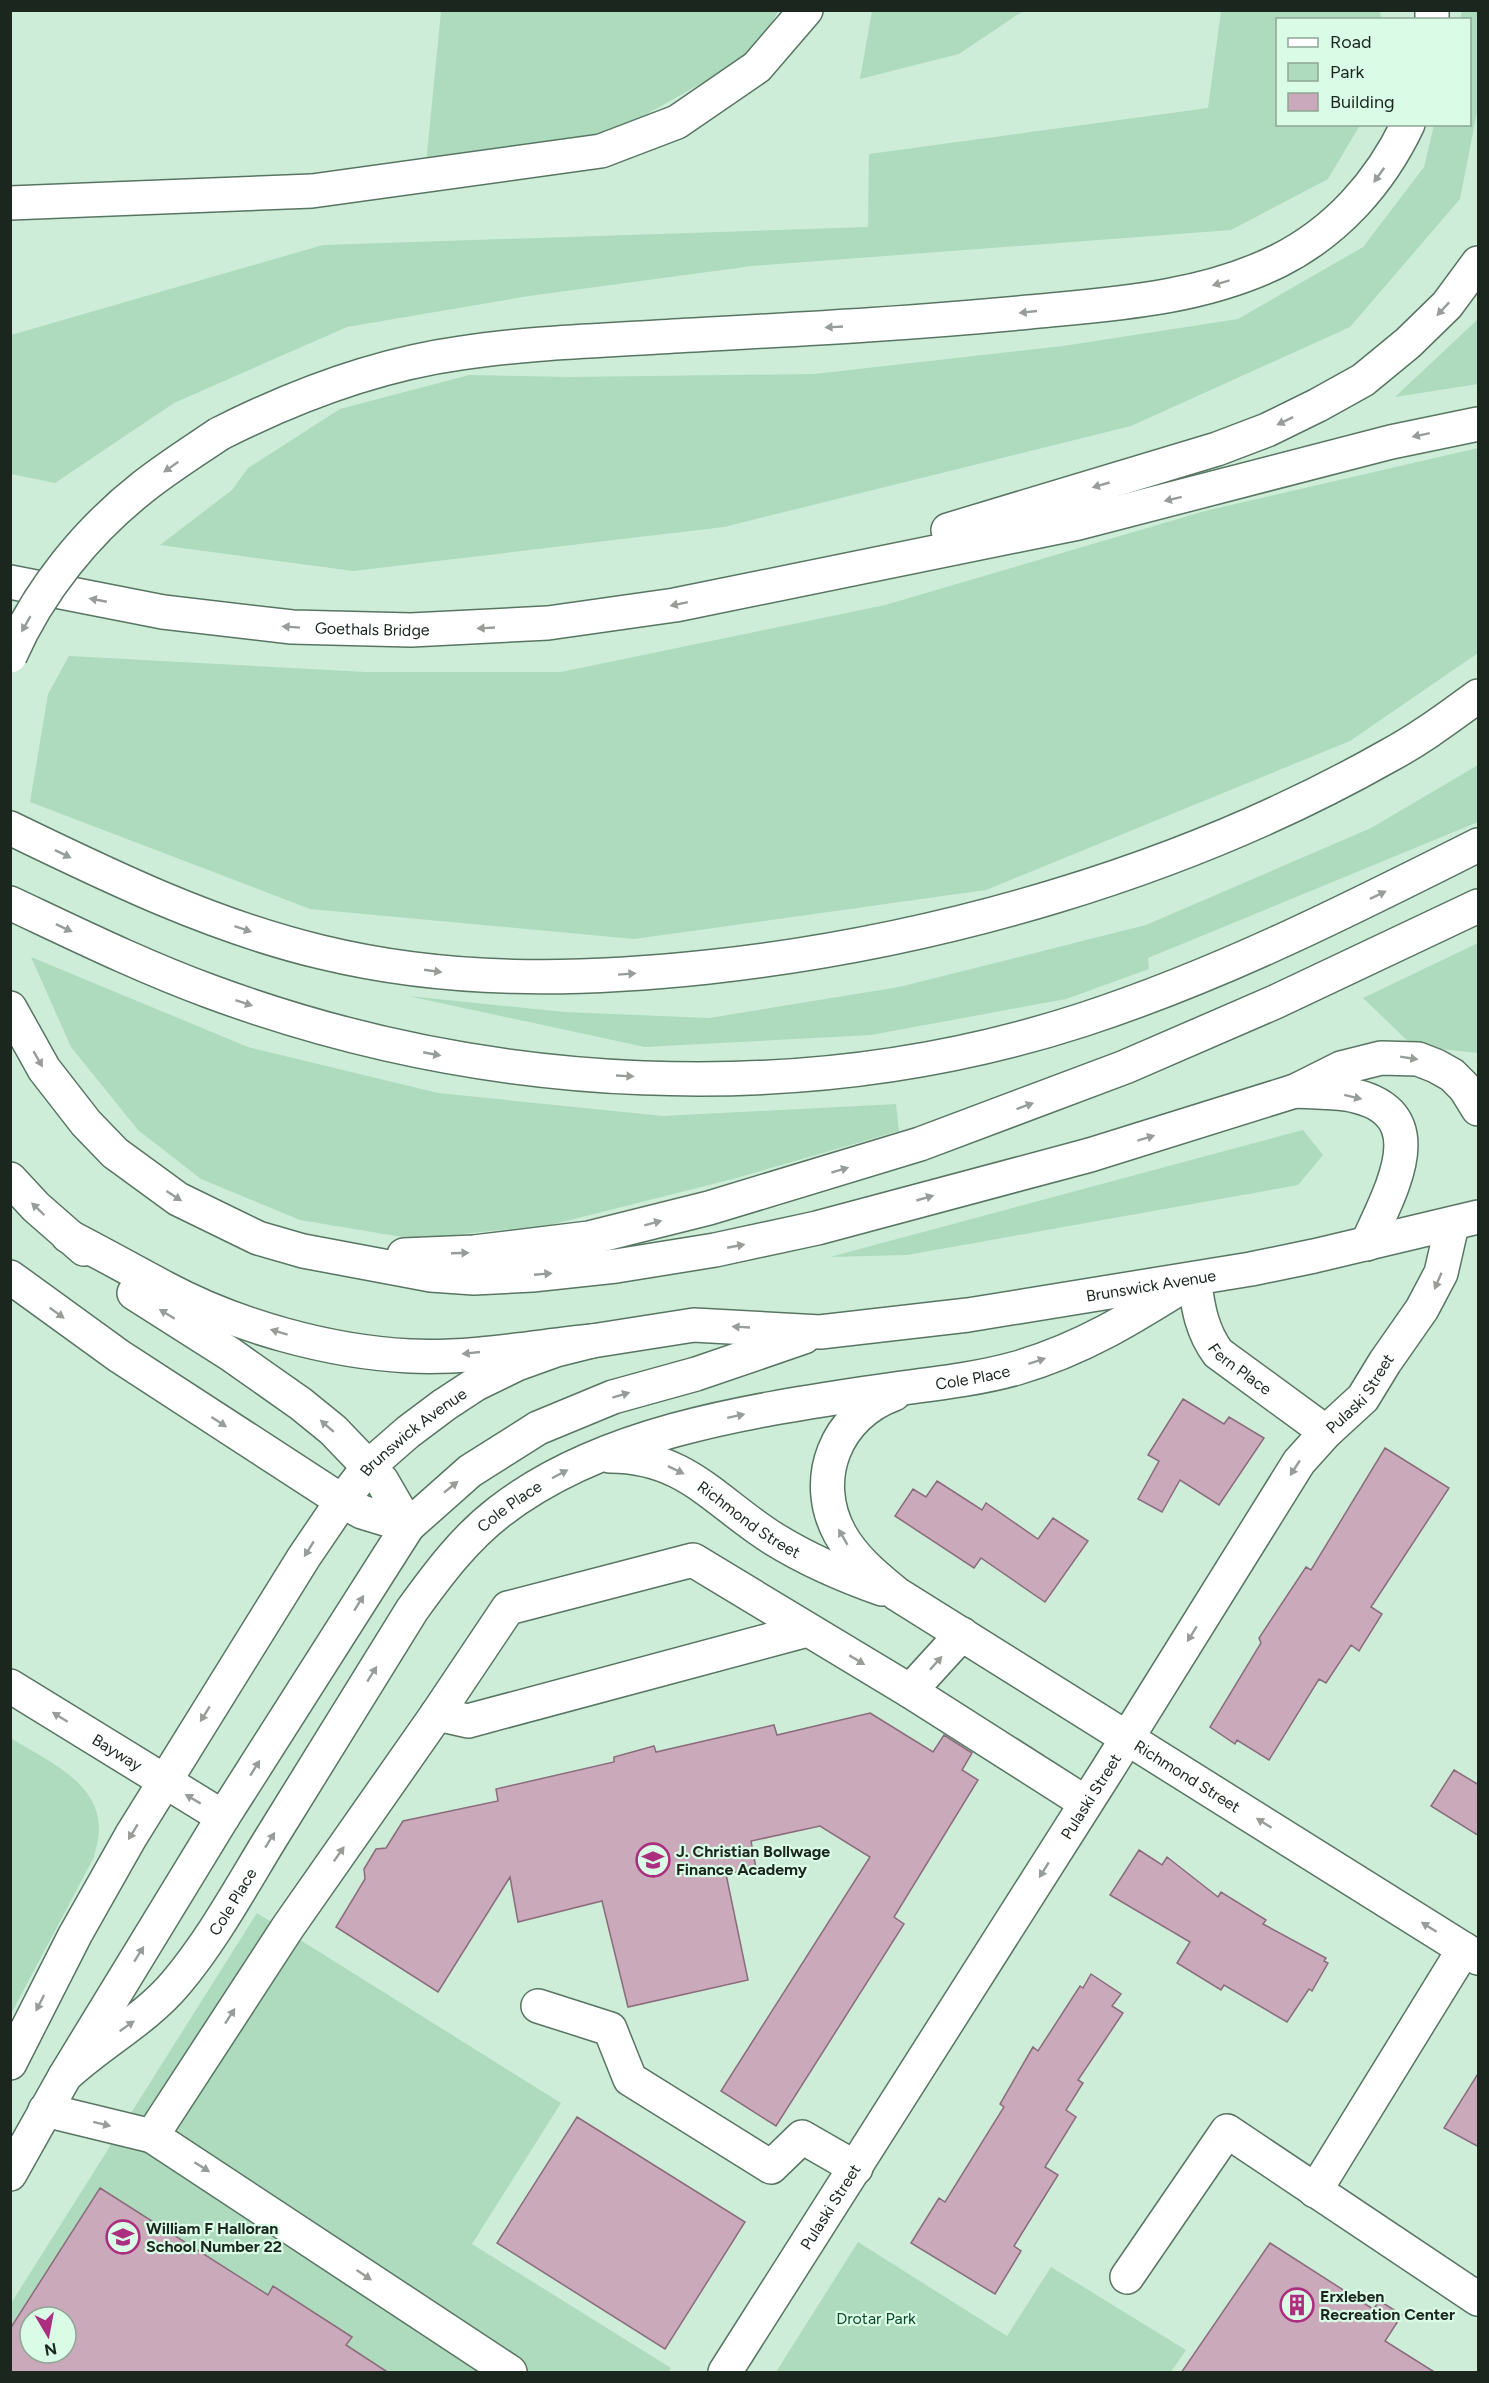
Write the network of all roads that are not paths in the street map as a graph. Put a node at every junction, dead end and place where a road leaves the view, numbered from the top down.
1 (806, 10) edge
2 (1407, 126) edge
3 (10, 203) edge
4 (1479, 262) edge
5 (1479, 424) edge
6 (10, 582) edge
7 (736, 591) junction
8 (10, 656) edge
9 (1479, 696) edge
10 (10, 828) edge
11 (1479, 845) edge
12 (10, 903) edge
13 (1479, 906) edge
14 (10, 1008) edge
15 (1295, 1091) junction
16 (1479, 1109) edge
17 (10, 1179) edge
18 (1465, 1221) edge
19 (68, 1236) junction
20 (1367, 1244) junction
21 (339, 1258) junction
22 (10, 1277) edge
23 (1194, 1279) junction
24 (820, 1332) junction
25 (592, 1341) junction
26 (918, 1385) junction
27 (1326, 1432) junction
28 (599, 1456) junction
29 (369, 1466) junction
30 (342, 1501) junction
31 (408, 1526) junction
32 (897, 1594) junction
33 (807, 1630) junction
34 (962, 1634) junction
35 (10, 1686) edge
36 (910, 1691) junction
37 (437, 1714) junction
38 (1128, 1737) junction
39 (163, 1781) junction
40 (1086, 1803) junction
41 (223, 1817) junction
42 (1472, 1954) edge
43 (538, 2006) dead end
44 (10, 2063) edge
45 (65, 2076) junction
46 (45, 2110) junction
47 (152, 2136) junction
48 (856, 2168) junction
49 (10, 2174) edge
50 (1315, 2191) junction
51 (1127, 2277) dead end
52 (1479, 2299) edge
53 (510, 2373) edge
54 (725, 2373) edge

1 - 3 main road
2 -> 8 main road, bridge
4 -> 7 main road
5 -> 7 main road
7 -> 6 main road, Goethals Bridge
10 -> 9 main road
12 -> 11 main road
21 -> 13 main road
14 -> 21 main road
15 -> 16 main road
15 -> 20 main road
21 -> 15 main road
19 -> 17 main road
18 - 20 main road, Brunswick Avenue
18 -> 27 main road, Pulaski Street
25 -> 19 main road
29 -> 19 main road
20 - 23 main road, Brunswick Avenue
22 -> 30 main road
23 - 24 main road, Brunswick Avenue
26 -> 23 main road, Cole Place
23 - 27 main road, Fern Place
24 -> 25 main road, Brunswick Avenue
31 -> 24 main road, Brunswick Avenue
25 - 29 main road, Brunswick Avenue
28 -> 26 main road, Cole Place
32 -> 26 main road, Richmond Street
27 -> 38 main road, Pulaski Street
28 -> 32 main road, Richmond Street
45 -> 28 main road, Cole Place
29 - 30 main road, Brunswick Avenue
29 - 31 main road
30 - 31 main road
30 -> 39 main road, Brunswick Avenue
41 -> 31 main road, Brunswick Avenue
32 - 34 main road, Richmond Street
33 -> 36 main road
33 - 37 main road
33 - 37 main road
36 -> 34 main road
34 - 38 main road, Richmond Street
39 -> 35 main road, Bayway
36 - 40 main road
47 -> 37 main road
38 - 40 main road, Pulaski Street
42 -> 38 main road, Richmond Street
41 -> 39 main road, Bayway
39 -> 44 main road
40 -> 48 main road, Pulaski Street
45 -> 41 main road, Cole Place
42 - 50 main road
43 - 48 main road
45 - 46 main road, Cole Place
46 -> 47 main road
46 - 49 main road, Cole Place
47 -> 53 main road
48 - 54 main road, Pulaski Street
50 - 51 main road
50 - 52 main road

